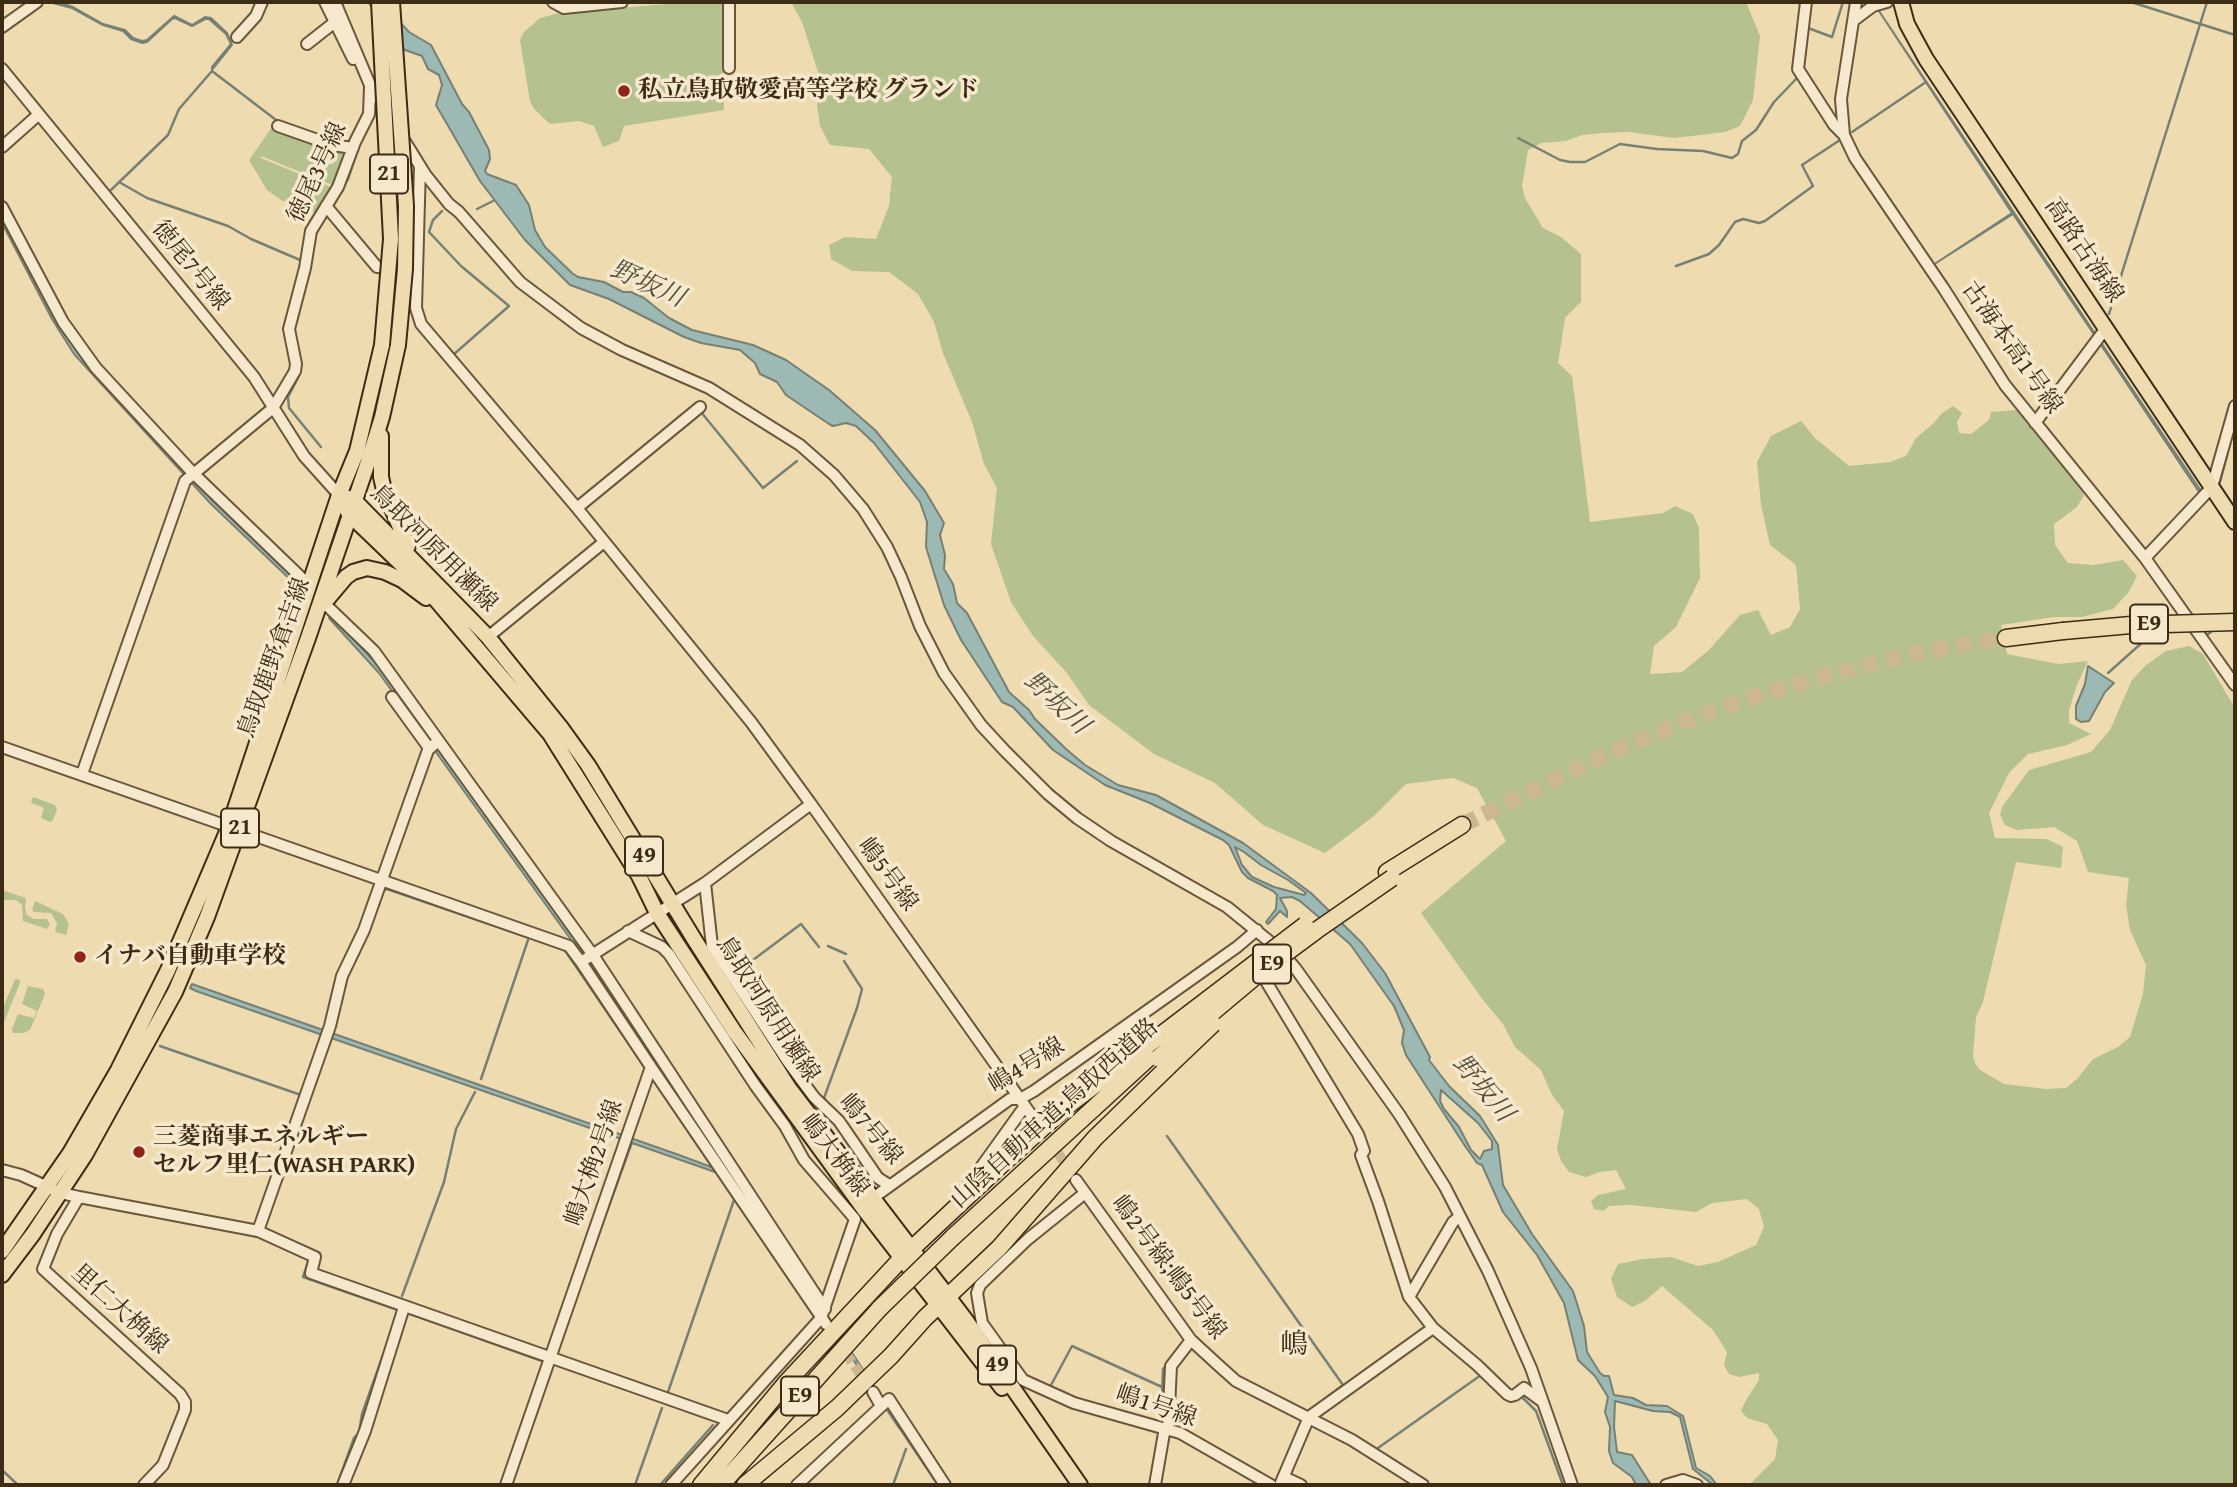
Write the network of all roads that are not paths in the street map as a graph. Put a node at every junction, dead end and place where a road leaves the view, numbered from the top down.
1 (37, 2) edge
2 (262, 2) edge
3 (325, 2) edge
4 (335, 2) edge
5 (379, 2) edge
6 (392, 2) edge
7 (553, 2) edge
8 (622, 2) edge
9 (729, 2) edge
10 (1807, 2) edge
11 (1856, 2) edge
12 (1887, 2) edge
13 (1901, 2) edge
14 (1853, 21) junction
15 (335, 22) junction
16 (2, 27) edge
17 (237, 37) dead end
18 (307, 44) dead end
19 (729, 68) dead end
20 (2, 69) edge
21 (370, 85) junction
22 (38, 115) junction
23 (278, 126) dead end
24 (1844, 135) junction
25 (2, 147) edge
26 (353, 148) junction
27 (420, 166) junction
28 (326, 206) junction
29 (3, 212) edge
30 (418, 269) junction
31 (2106, 328) junction
32 (2235, 406) edge
33 (700, 407) dead end
34 (273, 408) junction
35 (382, 417) junction
36 (2035, 423) junction
37 (193, 473) junction
38 (2212, 487) junction
39 (339, 495) junction
40 (352, 507) junction
41 (577, 508) junction
42 (2235, 522) edge
43 (604, 542) junction
44 (2145, 558) junction
45 (418, 563) junction
46 (309, 585) junction
47 (321, 608) junction
48 (455, 620) junction
49 (2235, 622) edge
50 (2235, 630) edge
51 (2063, 634) junction
52 (488, 637) junction
53 (2006, 642) tunnel mouth
54 (2235, 685) edge
55 (392, 696) dead end
56 (433, 744) junction
57 (2, 747) edge
58 (82, 774) junction
59 (811, 804) junction
60 (234, 828) junction
61 (1464, 829) tunnel mouth
62 (381, 881) junction
63 (705, 883) junction
64 (665, 908) junction
65 (1337, 912) junction
66 (1257, 930) junction
67 (628, 931) junction
68 (1237, 947) junction
69 (593, 955) junction
70 (1250, 960) dead end
71 (581, 962) junction
72 (1268, 983) dead end
73 (1157, 1056) junction
74 (651, 1067) junction
75 (1022, 1102) junction
76 (1032, 1116) tunnel mouth
77 (2, 1170) edge
78 (1076, 1180) tunnel mouth
79 (889, 1185) junction
80 (46, 1188) junction
81 (1085, 1193) junction
82 (61, 1194) junction
83 (79, 1197) junction
84 (863, 1208) junction
85 (1460, 1216) junction
86 (941, 1223) junction
87 (258, 1231) junction
88 (2, 1251) edge
89 (907, 1254) junction
90 (2, 1275) edge
91 (1409, 1297) junction
92 (943, 1300) junction
93 (404, 1307) junction
94 (883, 1310) junction
95 (824, 1317) junction
96 (1433, 1328) junction
97 (1191, 1340) junction
98 (550, 1358) junction
99 (1012, 1384) junction
100 (873, 1392) tunnel mouth
101 (1543, 1402) junction
102 (885, 1403) junction
103 (1309, 1418) junction
104 (728, 1420) junction
105 (1168, 1429) junction
106 (1282, 1481) edge
107 (1415, 1483) edge
108 (1079, 1484) edge
109 (144, 1485) edge
110 (343, 1485) edge
111 (506, 1485) edge
112 (671, 1485) edge
113 (701, 1485) edge
114 (720, 1485) edge
115 (728, 1485) edge
116 (745, 1485) edge
117 (797, 1485) edge
118 (945, 1485) edge
119 (1155, 1485) edge
120 (1271, 1485) edge
121 (1301, 1485) edge
122 (1572, 1485) edge
123 (1666, 1485) edge
124 (1697, 1485) edge

1 - 16 street
2 - 17 street
3 - 15 street
4 - 21 street
5 - 39 main road, 鳥取鹿野倉吉線 / 21, bridge
6 - 35 main road, 鳥取鹿野倉吉線 / 21, bridge
7 - 8 street
9 - 19 street
10 - 24 street
11 - 14 street, 古海本高1号線
12 - 14 street
13 - 31 main road, 高路古海線
14 - 24 street, 古海本高1号線
15 - 18 street
15 - 21 street
20 - 22 street, 徳尾7号線
21 - 26 street, 徳尾3号線
21 - 27 street
22 - 25 street
22 - 34 street, 徳尾7号線
23 - 26 street
24 - 36 street, 古海本高1号線
26 - 28 street, 徳尾3号線
27 - 30 street, 嶋5号線
27 - 66 street
28 - 30 street
28 - 34 street, 徳尾3号線
29 - 37 street
30 - 41 street, 嶋5号線
31 - 36 street
31 - 38 main road, 高路古海線
32 - 38 street
33 - 41 street
34 - 37 street
34 - 39 street, 徳尾7号線
35 - 40 main road, 鳥取鹿野倉吉線 / 21
35 - 45 main road
36 - 44 street, 古海本高1号線
37 - 46 street
37 - 58 street
38 - 42 main road, 高路古海線
38 - 44 street
39 - 40 main road, 鳥取河原用瀬線 / 49
39 - 46 main road, 鳥取鹿野倉吉線 / 21
40 - 45 main road, 鳥取河原用瀬線 / 49
40 - 47 main road, 鳥取鹿野倉吉線 / 21
40 - 48 main road, 鳥取河原用瀬線 / 49
41 - 43 street, 嶋5号線
43 - 52 street
43 - 59 street, 嶋5号線
44 - 54 street, 古海本高1号線
45 - 52 main road, 鳥取河原用瀬線 / 49
46 - 60 main road, 鳥取鹿野倉吉線 / 21
47 - 48 main road
47 - 56 street
47 - 60 main road, 鳥取鹿野倉吉線 / 21
48 - 64 main road, 鳥取河原用瀬線 / 49
49 - 51 highway, E9, bridge
50 - 51 highway, E9
51 - 53 highway, E9
52 - 64 main road, 鳥取河原用瀬線 / 49
55 - 56 street
56 - 62 street
56 - 69 street
57 - 58 street
58 - 60 street
59 - 63 street
59 - 75 street, 嶋5号線
60 - 62 street
60 - 80 main road, 鳥取鹿野倉吉線 / 21
60 - 82 main road, 鳥取鹿野倉吉線 / 21
61 - 65 highway, bridge
62 - 71 street
62 - 87 street
63 - 64 street
63 - 79 street, 嶋7号線
64 - 67 street
64 - 84 main road, 鳥取河原用瀬線 / 49
65 - 73 highway, bridge
65 - 73 highway, bridge
66 - 68 street, 嶋4号線
66 - 85 street
67 - 69 street
67 - 84 street, 嶋大桷線
68 - 70 street
68 - 75 street, 嶋4号線
69 - 71 street
69 - 95 street
71 - 74 street
72 - 91 street
73 - 86 highway
73 - 92 highway
73 - 94 highway, 山陰自動車道;鳥取西道路 / E9, bridge
74 - 95 street
74 - 98 street, 嶋大桷2号線
75 - 76 street, 嶋5号線
75 - 79 street, 嶋4号線
75 - 86 street
77 - 80 street
78 - 81 street, 嶋2号線;嶋5号線
79 - 84 street, 嶋4号線
80 - 82 street
80 - 88 main road, 鳥取鹿野倉吉線 / 21
81 - 97 street, 嶋2号線;嶋5号線
81 - 99 street
82 - 83 street
82 - 90 main road, 鳥取鹿野倉吉線 / 21
83 - 87 street
83 - 109 street, 里仁大桷線
84 - 89 main road, 鳥取河原用瀬線 / 49
84 - 95 street, 嶋大桷線
85 - 91 street
85 - 101 street
86 - 89 highway
87 - 93 street
89 - 92 main road, 鳥取河原用瀬線 / 49
89 - 113 highway
91 - 96 street
92 - 99 main road, 鳥取河原用瀬線 / 49
92 - 116 highway
93 - 98 street
93 - 110 street
94 - 114 highway, 山陰自動車道;鳥取西道路 / E9
94 - 115 highway, 山陰自動車道;鳥取西道路 / E9
95 - 104 street, 嶋大桷線
96 - 101 street
96 - 103 street
97 - 103 street, 嶋2号線;嶋5号線
97 - 105 street
98 - 104 street
98 - 111 street, 嶋大桷2号線
99 - 105 street, 嶋1号線
99 - 108 main road, 鳥取河原用瀬線 / 49
100 - 102 street
101 - 122 street
102 - 117 street
102 - 118 street
103 - 106 street
103 - 107 street, 嶋2号線;嶋5号線
104 - 112 street, 嶋大桷線
105 - 119 street
105 - 120 street, 嶋1号線
106 - 121 street
123 - 124 street

